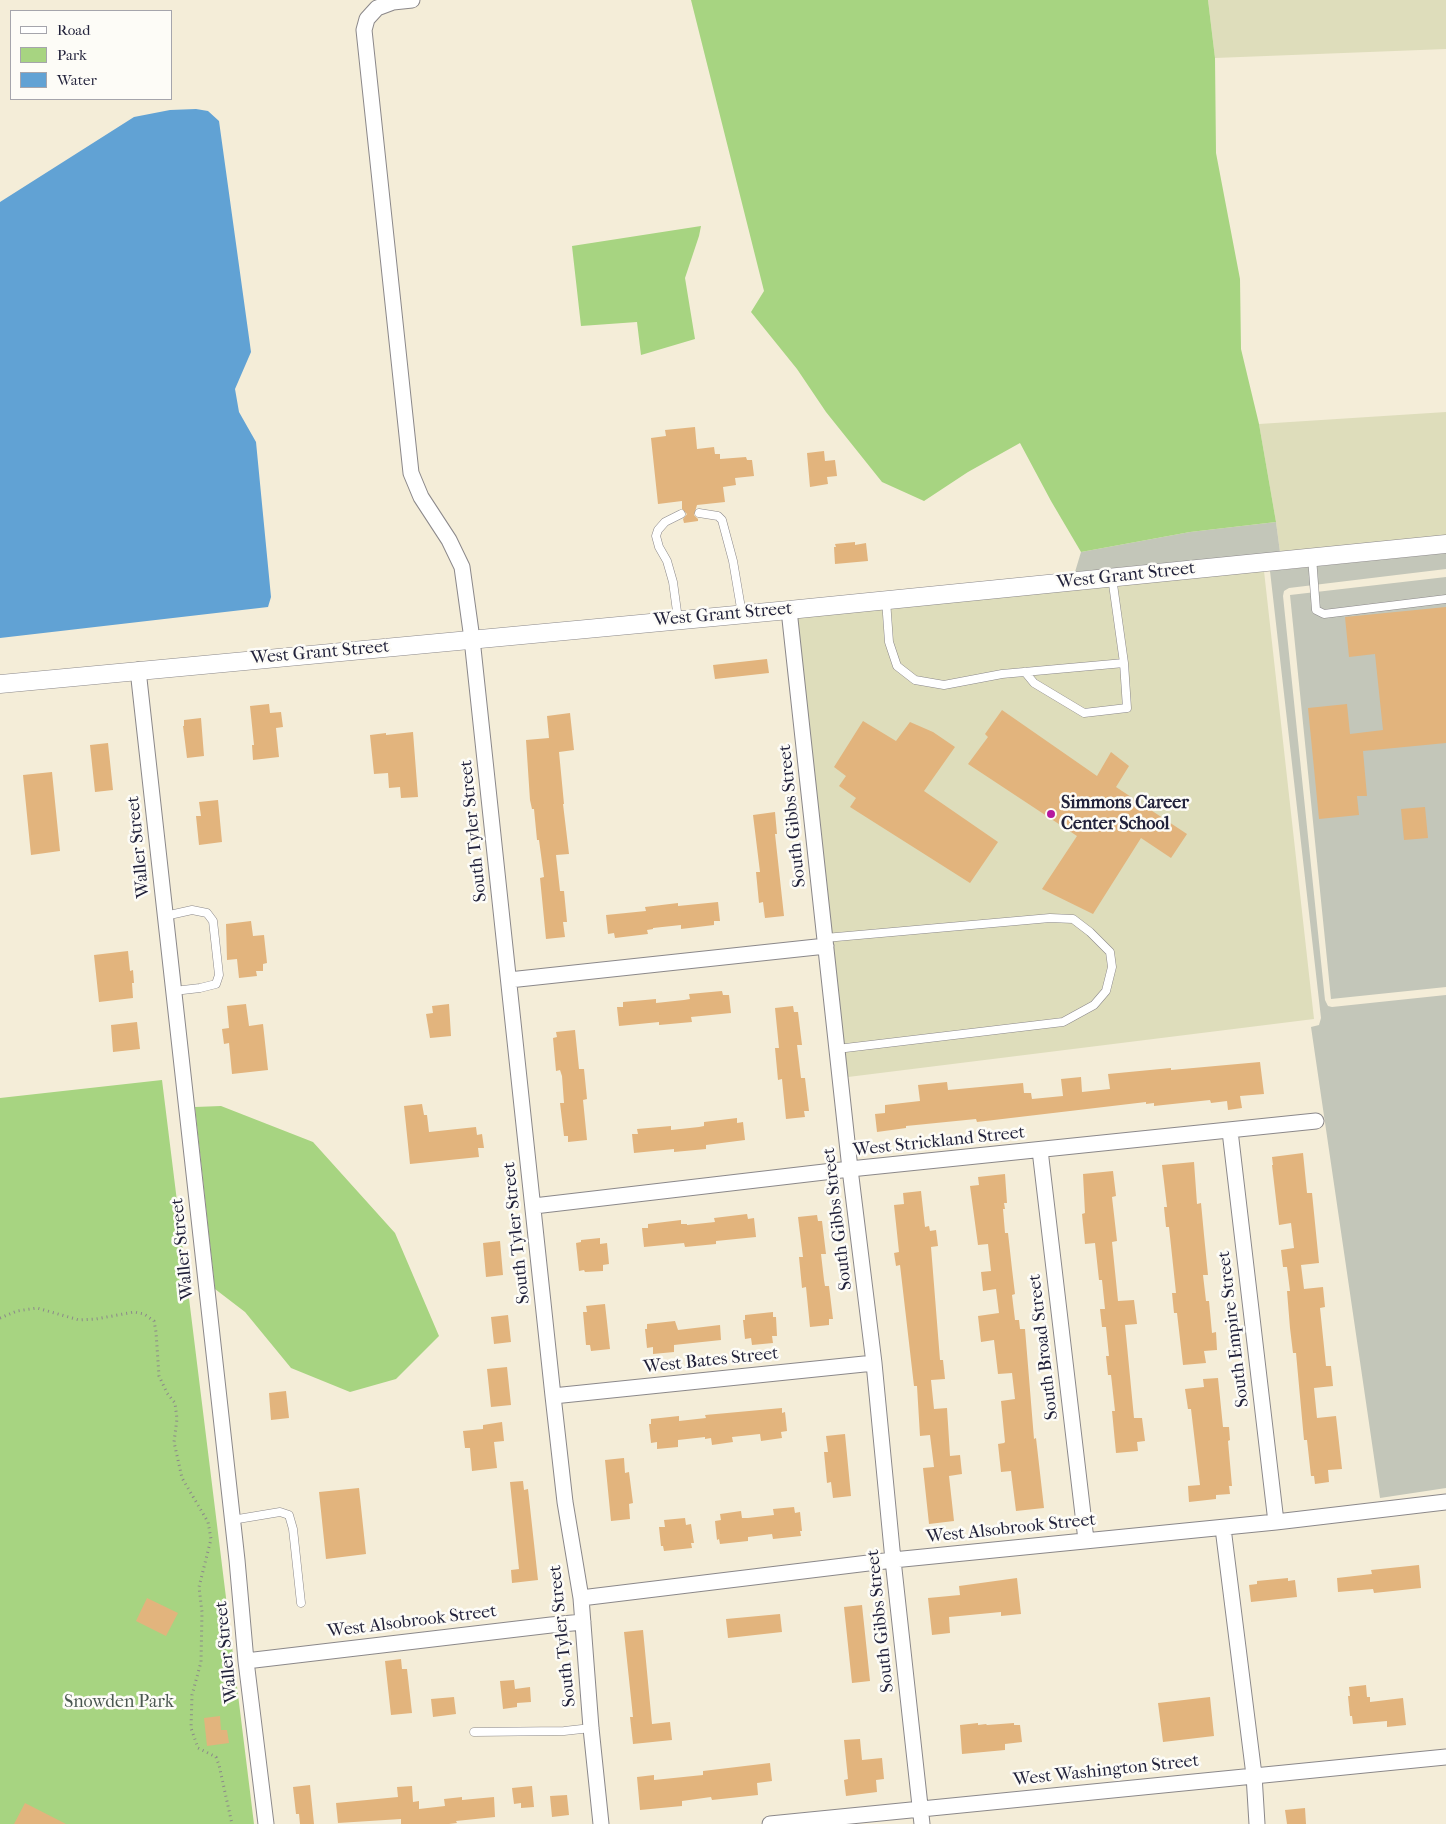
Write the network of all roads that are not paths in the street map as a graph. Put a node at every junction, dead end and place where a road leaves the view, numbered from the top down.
1 (412, 0) edge
2 (699, 513) dead end
3 (681, 514) dead end
4 (1446, 544) edge
5 (1312, 557) junction
6 (1112, 577) junction
7 (1446, 599) edge
8 (886, 600) junction
9 (788, 610) junction
10 (742, 614) junction
11 (678, 620) junction
12 (472, 639) junction
13 (1124, 664) junction
14 (138, 670) junction
15 (1025, 672) junction
16 (0, 684) edge
17 (165, 916) junction
18 (825, 942) junction
19 (509, 980) junction
20 (174, 992) junction
21 (837, 1049) junction
22 (1316, 1121) dead end
23 (1230, 1131) junction
24 (1040, 1150) junction
25 (850, 1169) junction
26 (534, 1206) junction
27 (874, 1362) junction
28 (553, 1396) junction
29 (1446, 1502) edge
30 (232, 1520) junction
31 (1276, 1522) junction
32 (1223, 1528) junction
33 (1086, 1540) junction
34 (893, 1560) junction
35 (581, 1598) junction
36 (301, 1604) dead end
37 (583, 1622) junction
38 (246, 1661) junction
39 (591, 1728) junction
40 (474, 1732) dead end
41 (1446, 1757) edge
42 (1254, 1775) junction
43 (921, 1816) edge
44 (266, 1824) edge
45 (601, 1824) edge
46 (770, 1824) edge
47 (1256, 1824) edge

1 - 12 street, South Tyler Street
2 - 10 lane
3 - 11 lane
4 - 5 street, West Grant Street
5 - 6 street, West Grant Street
5 - 7 lane
6 - 8 street, West Grant Street
6 - 13 lane
8 - 9 street, West Grant Street
8 - 15 lane
9 - 10 street, West Grant Street
9 - 18 street, South Gibbs Street
10 - 11 street, West Grant Street
11 - 12 street, West Grant Street
12 - 14 street, West Grant Street
12 - 19 street, South Tyler Street
13 - 15 lane
13 - 15 lane
14 - 16 street, West Grant Street
14 - 17 street, Waller Street
17 - 20 street, Waller Street
17 - 20 lane
18 - 19 street
18 - 21 street, South Gibbs Street
18 - 21 lane
19 - 26 street, South Tyler Street
20 - 30 street, Waller Street
21 - 25 street, South Gibbs Street
22 - 23 street
23 - 24 street, West Strickland Street
23 - 31 street, South Empire Street
24 - 25 street, West Strickland Street
24 - 33 street, South Broad Street
25 - 26 street, West Strickland Street
25 - 27 street, South Gibbs Street
26 - 28 street, South Tyler Street
27 - 28 street, West Bates Street
27 - 34 street, South Gibbs Street
28 - 35 street, South Tyler Street
29 - 31 street, West Alsobrook Street
30 - 36 lane
30 - 38 street, Waller Street
31 - 32 street, West Alsobrook Street
32 - 33 street, West Alsobrook Street
32 - 42 street
33 - 34 street, West Alsobrook Street
34 - 35 street, West Alsobrook Street
34 - 43 street, South Gibbs Street
35 - 37 street, South Tyler Street
37 - 38 street, West Alsobrook Street
37 - 39 street, South Tyler Street
38 - 44 street, Waller Street
39 - 40 lane
39 - 45 street, South Tyler Street
41 - 42 street, West Washington Street
42 - 43 street, West Washington Street
42 - 47 street
43 - 46 street, West Washington Street

